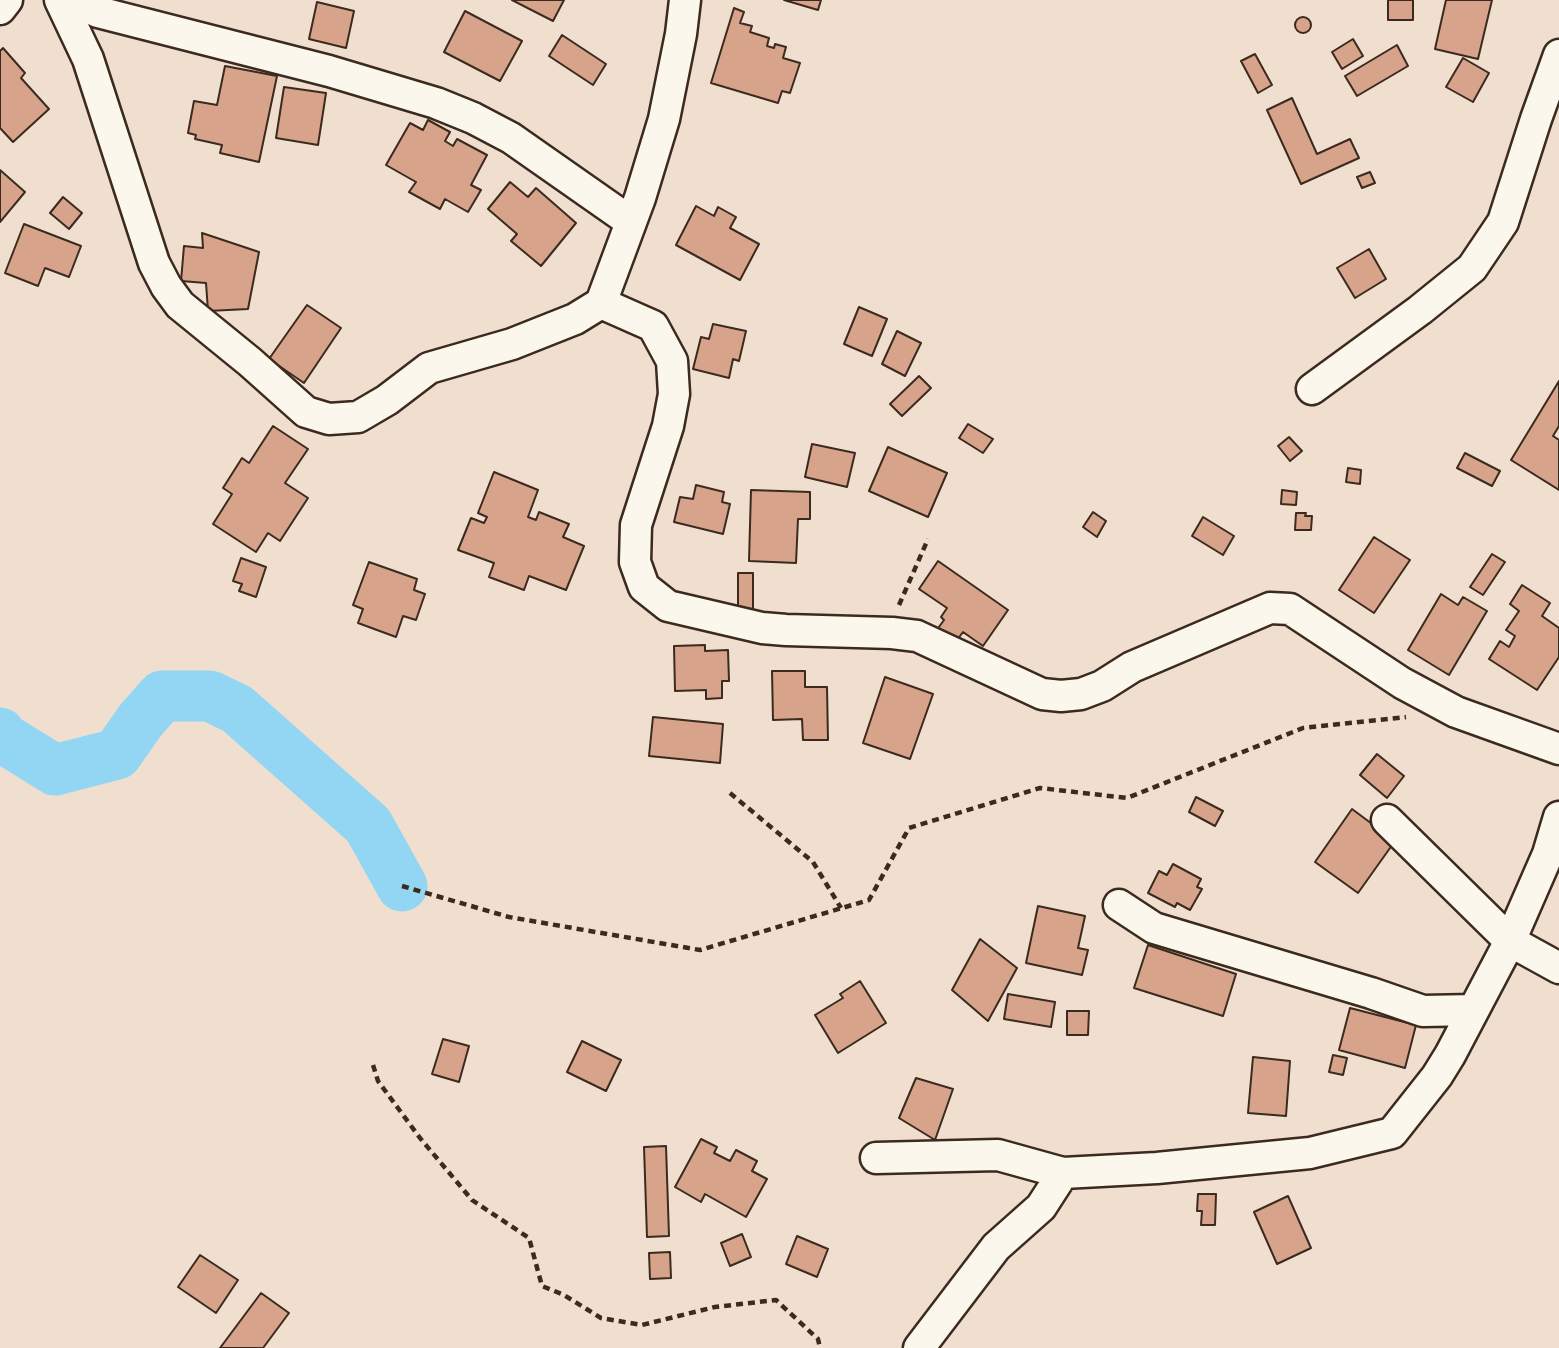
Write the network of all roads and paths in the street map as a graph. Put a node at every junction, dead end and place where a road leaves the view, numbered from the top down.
1 (8, 0) edge
2 (60, 0) edge
3 (69, 0) edge
4 (685, 0) edge
5 (0, 9) edge
6 (1559, 54) edge
7 (631, 222) junction
8 (601, 303) junction
9 (1312, 389) dead end
10 (928, 539) dead end
11 (892, 633) junction
12 (1456, 712) junction
13 (1559, 749) edge
14 (730, 793) dead end
15 (1559, 817) edge
16 (1387, 820) dead end
17 (402, 886) dead end
18 (1119, 905) dead end
19 (841, 908) junction
20 (1510, 941) junction
21 (1559, 968) edge
22 (1473, 1010) junction
23 (373, 1065) dead end
24 (877, 1158) dead end
25 (1063, 1173) junction
26 (820, 1348) edge
27 (919, 1348) edge

1 - 5 street
2 - 8 street
3 - 7 street
4 - 7 street
6 - 9 street
7 - 8 street
8 - 11 street
10 - 11 path
11 - 12 street
12 - 13 street
12 - 19 path
14 - 19 path
15 - 20 street
16 - 20 street
17 - 19 path
18 - 22 street
20 - 21 street
20 - 22 street
22 - 25 street
23 - 26 path
24 - 25 street
25 - 27 street

